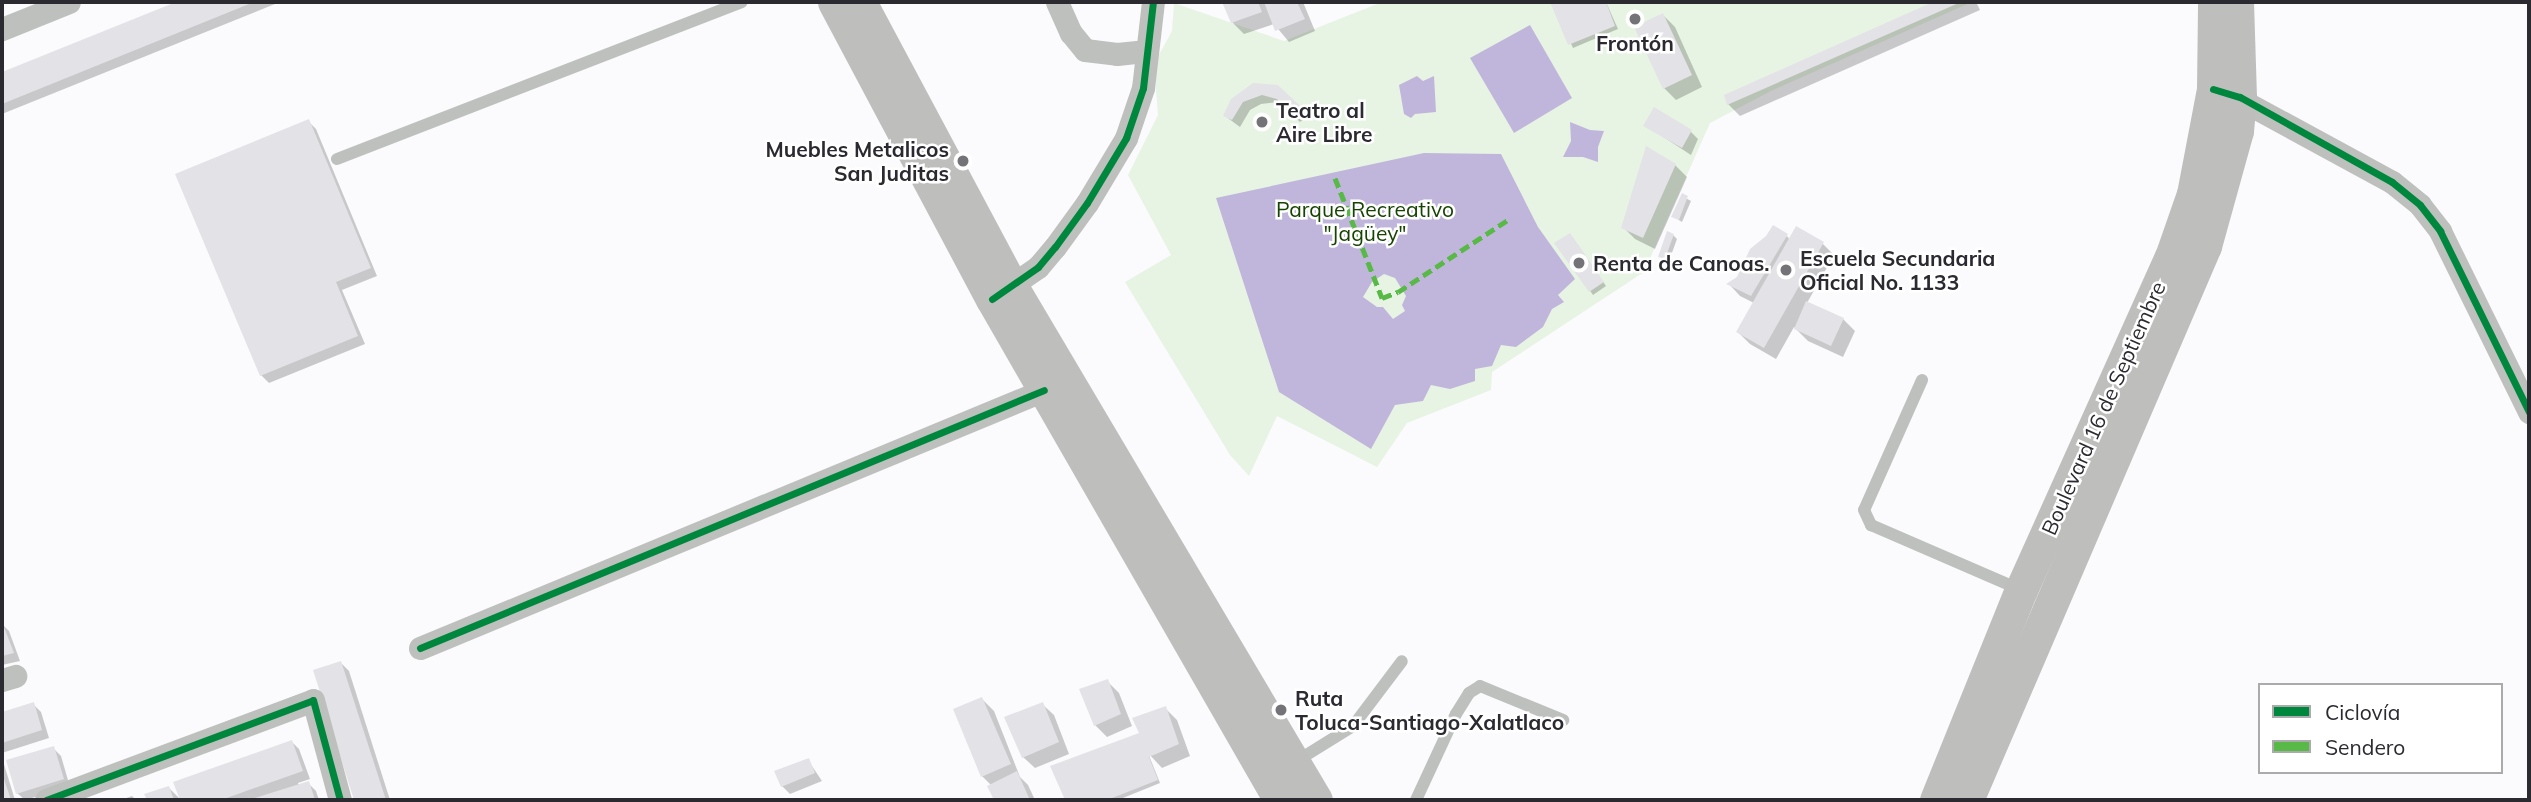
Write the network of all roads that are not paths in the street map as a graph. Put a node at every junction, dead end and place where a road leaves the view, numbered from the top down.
1 (69, 2) edge
2 (742, 2) edge
3 (834, 2) edge
4 (860, 2) edge
5 (1057, 2) edge
6 (1153, 2) edge
7 (2214, 2) edge
8 (2237, 2) edge
9 (10, 18) edge
10 (1147, 51) junction
11 (2227, 93) junction
12 (337, 159) dead end
13 (1002, 293) junction
14 (1922, 380) dead end
15 (1044, 390) junction
16 (2529, 412) edge
17 (2021, 590) junction
18 (419, 648) dead end
19 (1402, 661) dead end
20 (1563, 720) dead end
21 (1295, 762) junction
22 (46, 800) edge
23 (341, 800) edge
24 (1280, 800) edge
25 (1316, 800) edge
26 (1416, 800) edge
27 (1936, 800) edge
28 (1967, 800) edge

1 - 9 street
2 - 12 lane
3 - 13 main road
4 - 13 main road
5 - 10 street
6 - 10 street
7 - 11 main road, Boulevard 16 de Septiembre
8 - 11 main road, Boulevard 16 de Septiembre
10 - 13 street
11 - 16 street
11 - 17 main road, Boulevard 16 de Septiembre
11 - 28 main road, Boulevard 16 de Septiembre
13 - 15 main road
13 - 21 main road
14 - 17 lane
15 - 18 street
15 - 24 main road
17 - 27 main road, Boulevard 16 de Septiembre
19 - 21 lane
20 - 26 lane
21 - 25 main road
22 - 23 street

